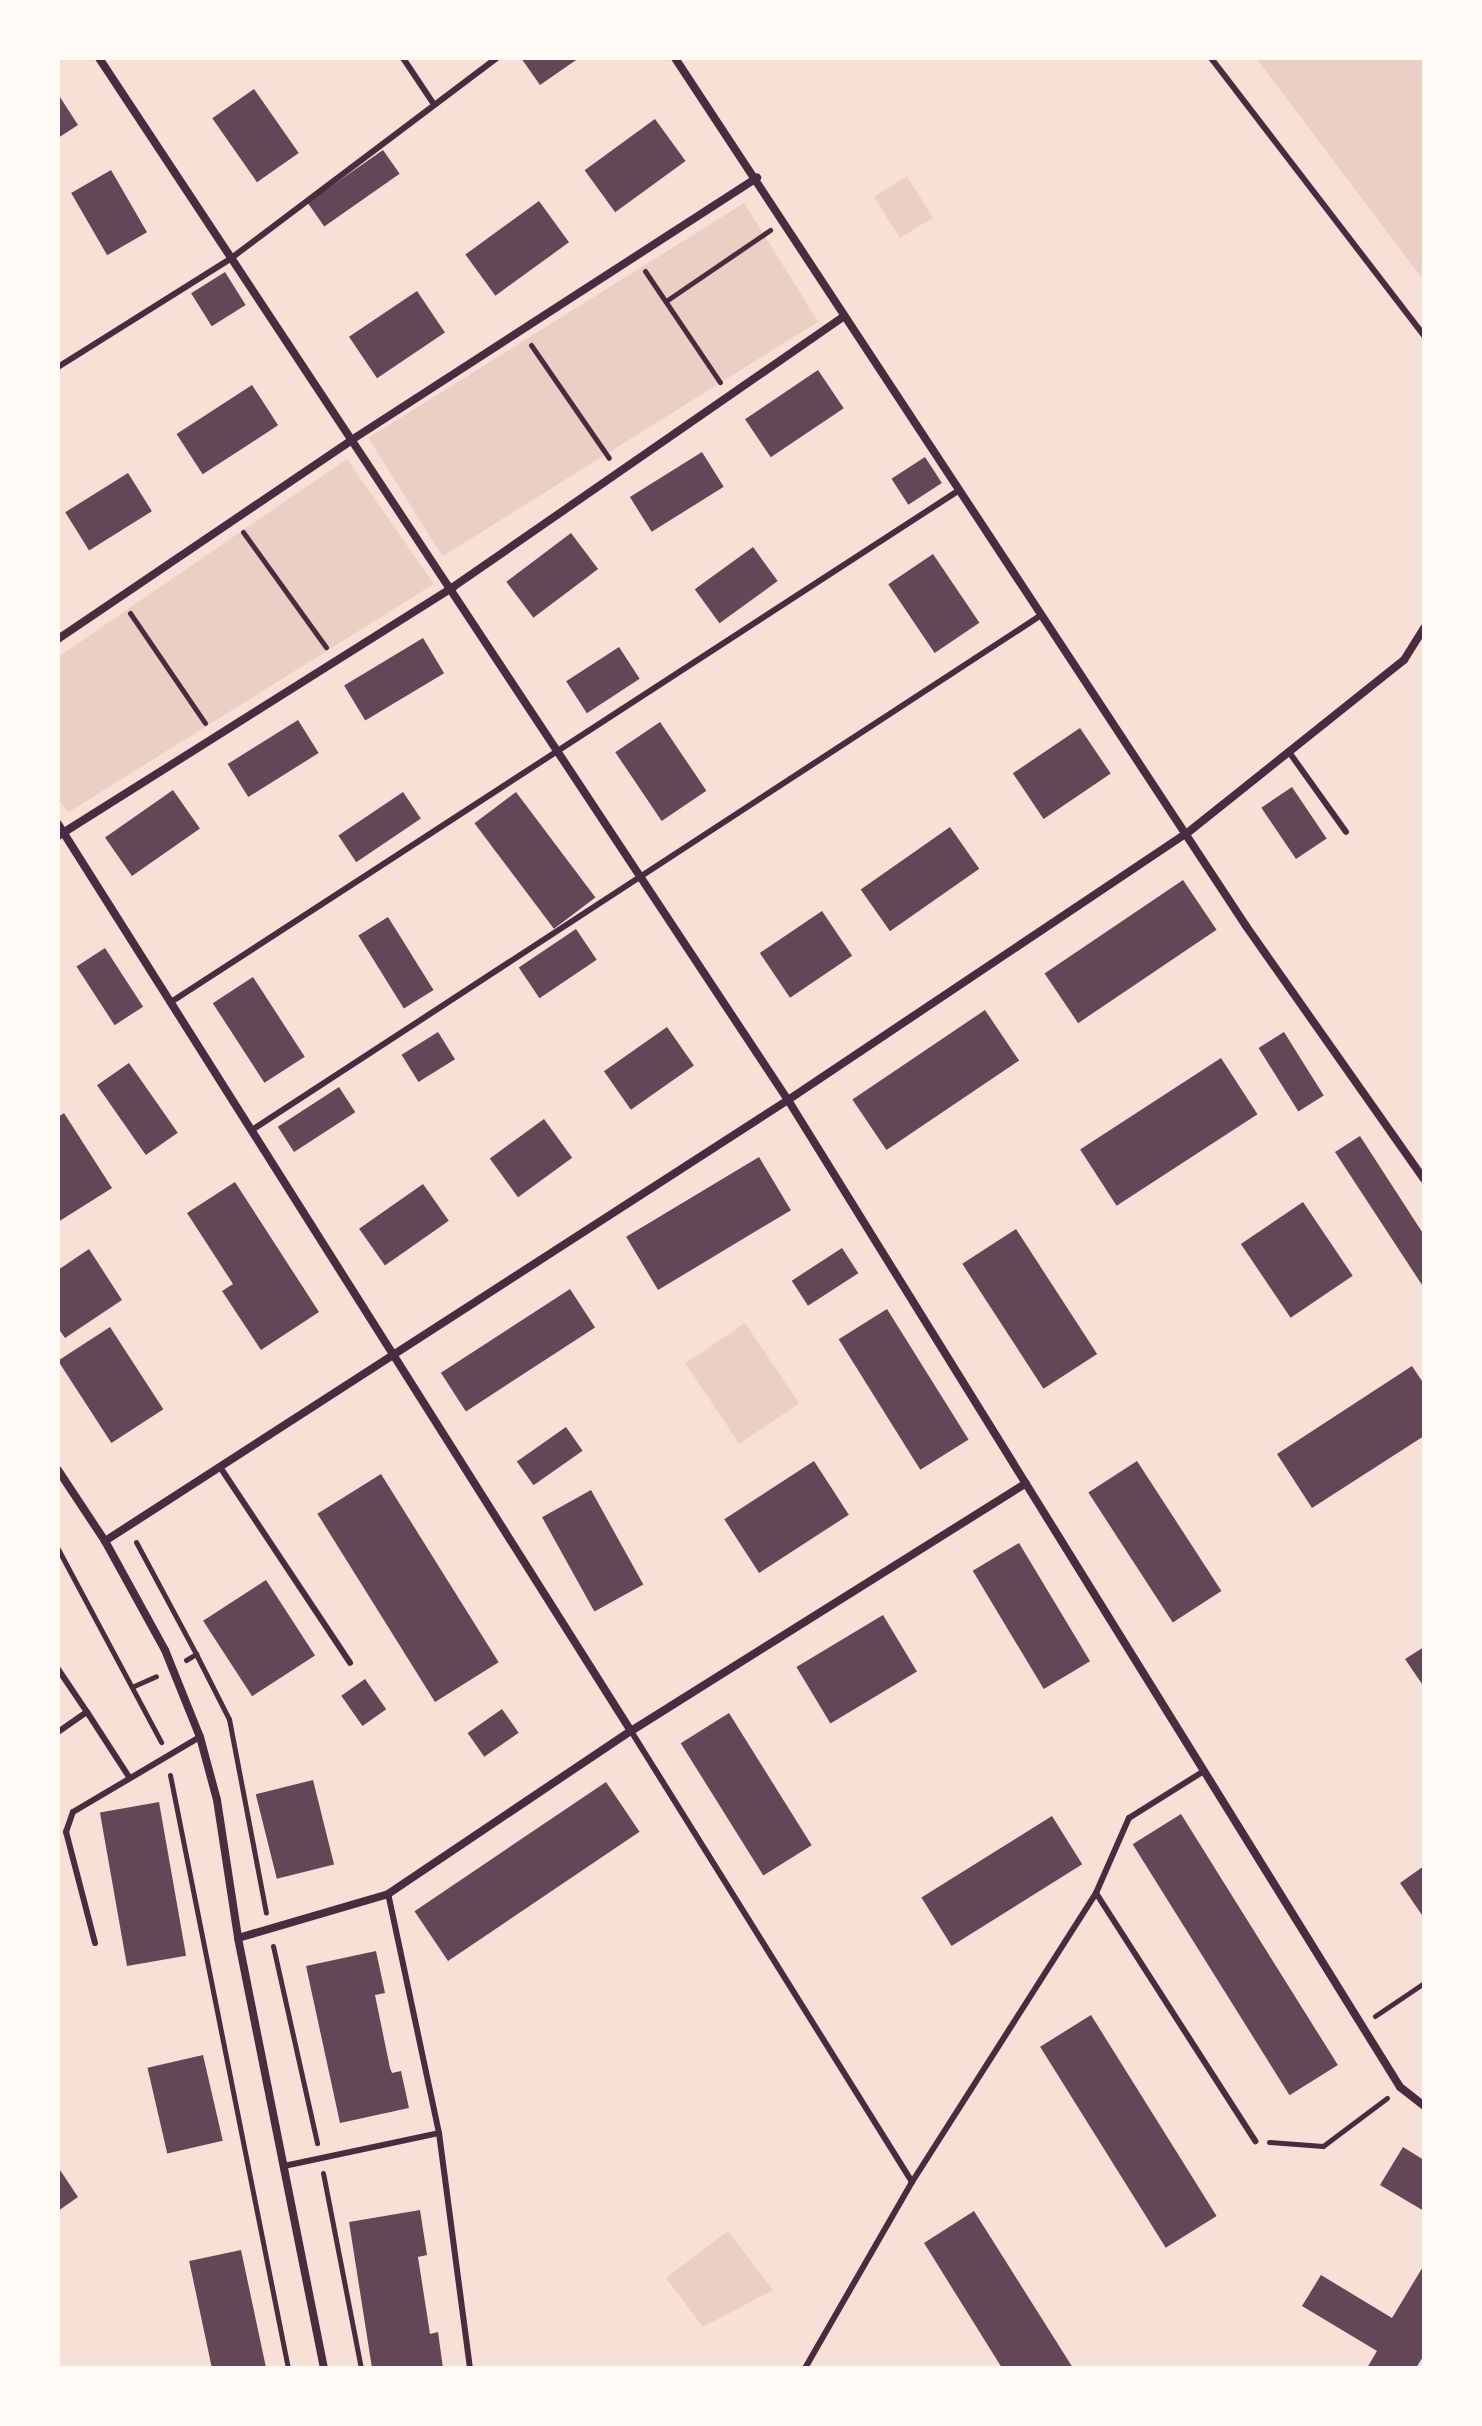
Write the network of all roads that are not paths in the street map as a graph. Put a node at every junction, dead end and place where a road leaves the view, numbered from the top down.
1 (99, 58) edge
2 (403, 58) edge
3 (497, 58) edge
4 (675, 58) edge
5 (1211, 58) edge
6 (433, 103) junction
7 (757, 178) junction
8 (230, 259) junction
9 (842, 318) junction
10 (1424, 336) edge
11 (58, 367) edge
12 (350, 441) junction
13 (958, 491) junction
14 (453, 587) junction
15 (1040, 616) junction
16 (1424, 628) edge
17 (58, 639) edge
18 (559, 749) junction
19 (1289, 752) junction
20 (58, 824) edge
21 (1346, 832) dead end
22 (62, 834) edge
23 (1186, 834) junction
24 (644, 879) junction
25 (171, 1002) junction
26 (788, 1100) junction
27 (252, 1130) junction
28 (1424, 1179) edge
29 (393, 1356) junction
30 (220, 1467) junction
31 (58, 1470) edge
32 (1026, 1483) junction
33 (105, 1541) junction
34 (350, 1663) dead end
35 (58, 1669) edge
36 (87, 1712) junction
37 (631, 1731) junction
38 (58, 1732) edge
39 (200, 1737) junction
40 (1204, 1771) junction
41 (129, 1777) junction
42 (1096, 1893) junction
43 (388, 1894) junction
44 (238, 1938) junction
45 (95, 1943) dead end
46 (1424, 2106) edge
47 (439, 2133) junction
48 (1255, 2141) road end
49 (284, 2166) junction
50 (912, 2182) junction
51 (324, 2368) edge
52 (470, 2368) edge
53 (805, 2368) edge

1 - 8 street
2 - 6 lane
3 - 6 lane
4 - 7 street
5 - 10 lane
6 - 8 lane
7 - 9 street
7 - 12 street
8 - 11 lane
8 - 12 street
9 - 13 street
9 - 14 street
12 - 14 street
12 - 17 street
13 - 15 street
13 - 18 lane
14 - 18 street
14 - 22 street
15 - 23 street
15 - 24 lane
16 - 19 street
18 - 24 street
18 - 25 lane
19 - 21 lane
19 - 23 street
20 - 22 street
22 - 25 street
23 - 26 street
23 - 28 street
24 - 26 street
24 - 27 lane
25 - 27 street
26 - 29 street
26 - 32 street
27 - 29 street
29 - 30 street
29 - 37 street
30 - 33 street
30 - 34 lane
31 - 33 street
32 - 37 street
32 - 40 street
33 - 39 street
35 - 36 lane
36 - 38 lane
36 - 41 lane
37 - 43 street
37 - 50 lane
39 - 41 lane
39 - 44 street
40 - 42 lane
40 - 46 street
41 - 45 lane
42 - 48 lane
42 - 50 lane
43 - 44 street
43 - 47 lane
44 - 49 street
47 - 49 lane
47 - 52 lane
49 - 51 street
50 - 53 lane

